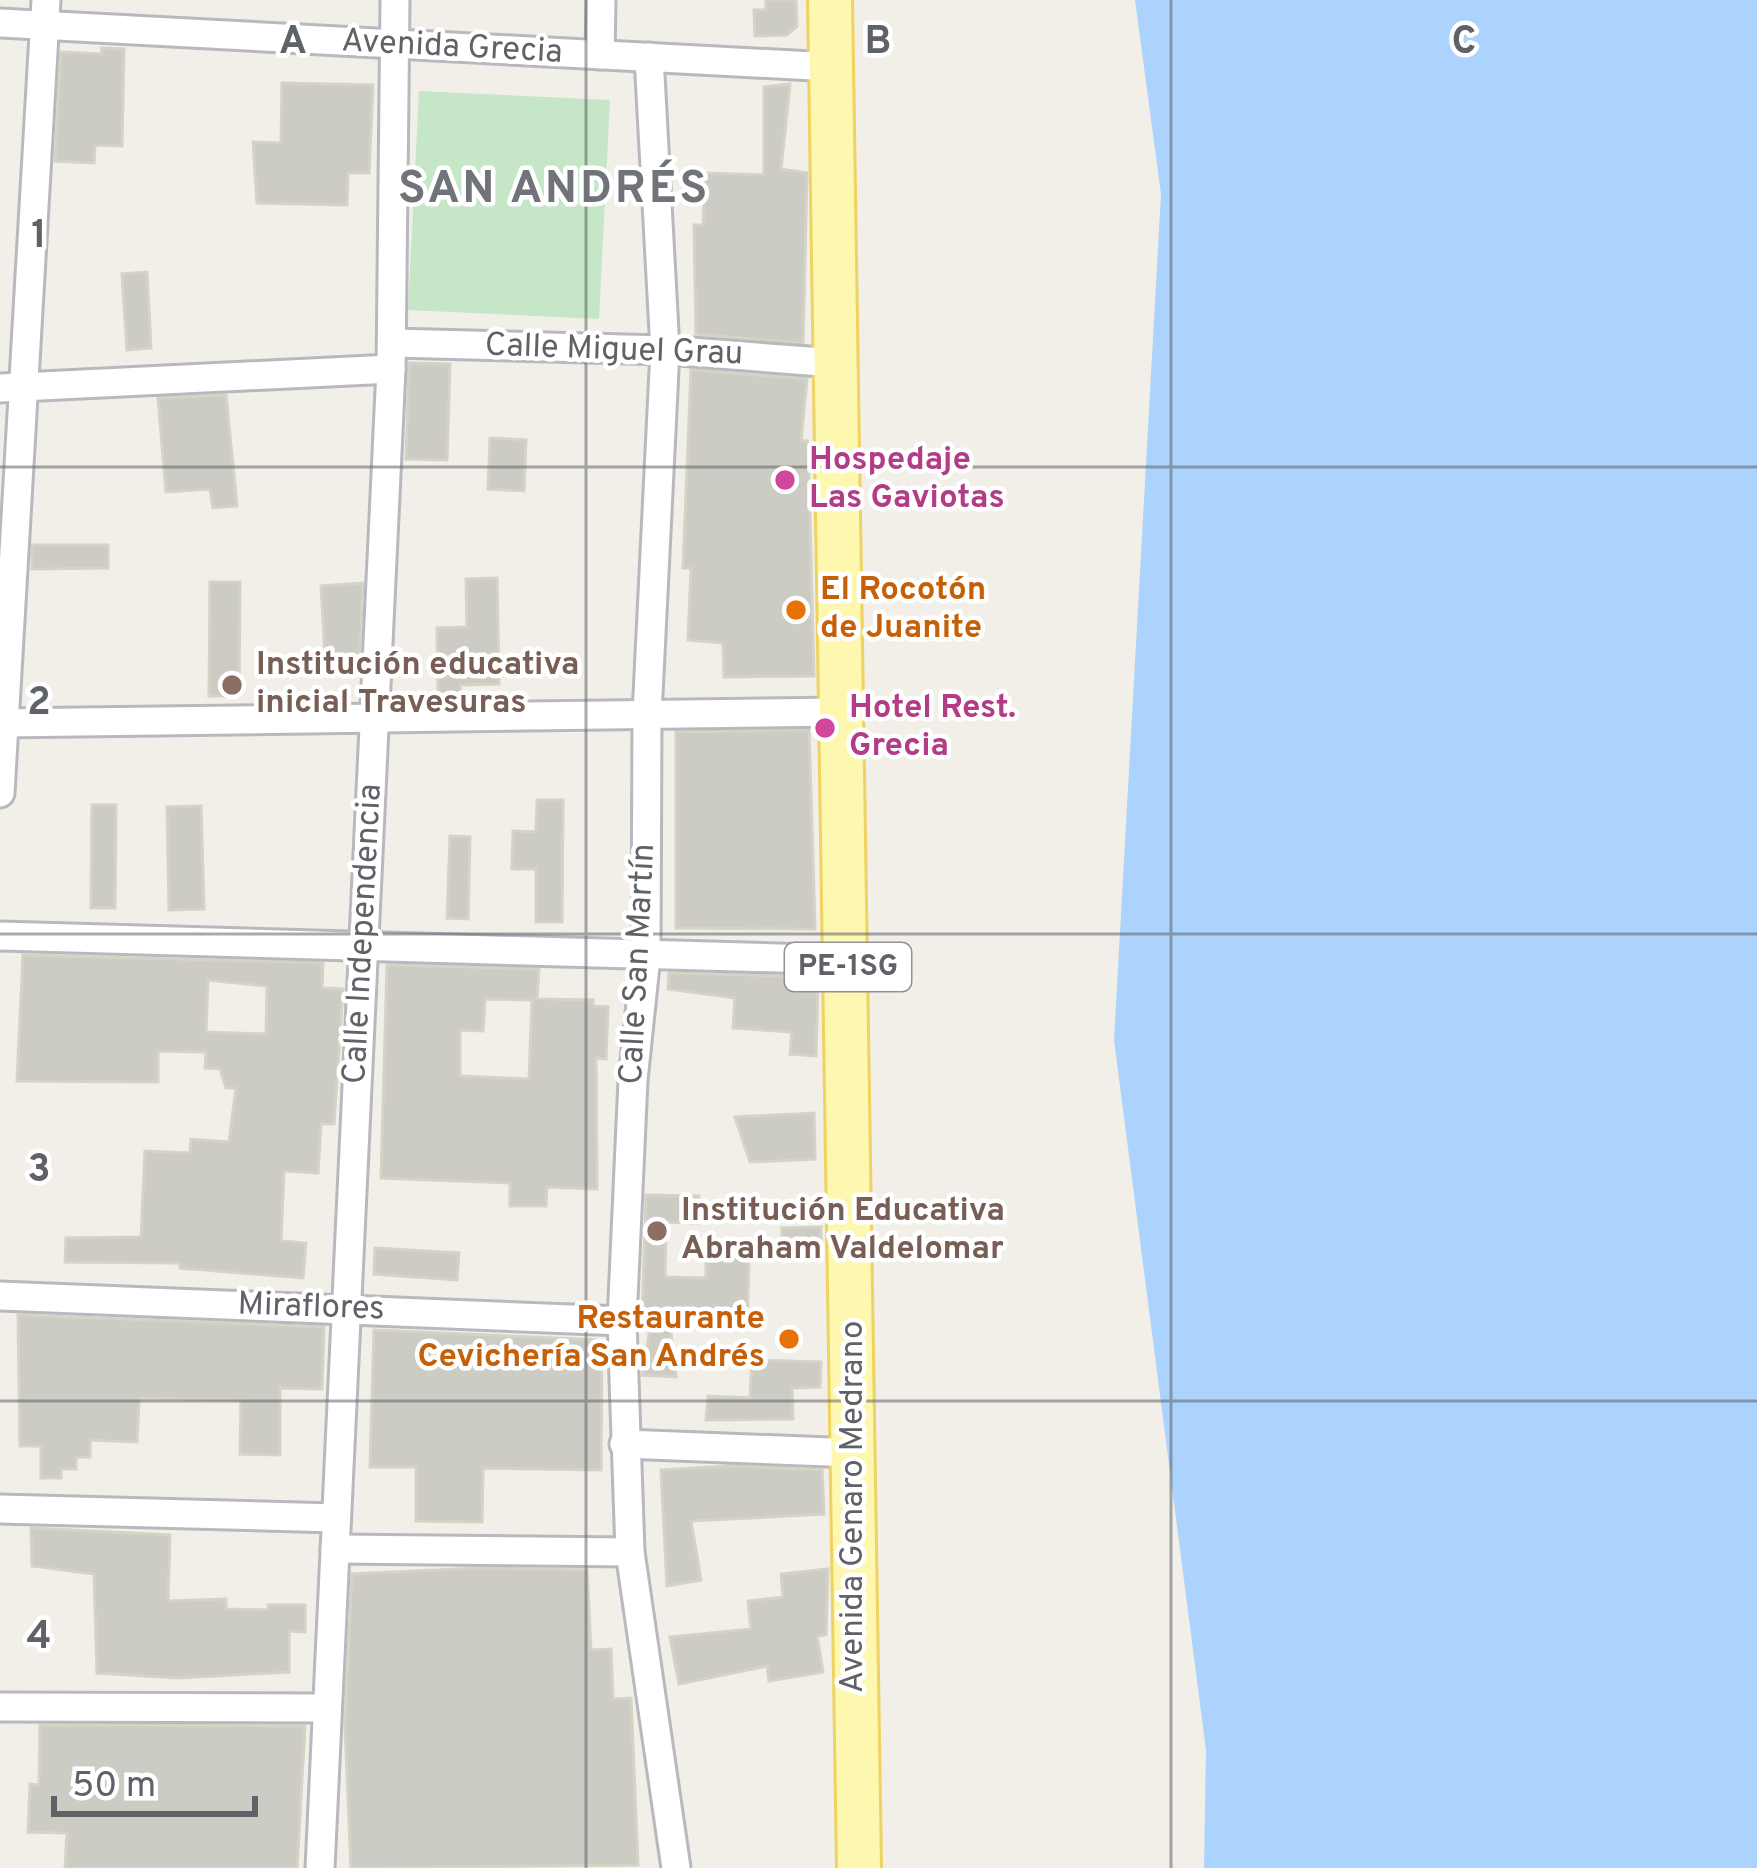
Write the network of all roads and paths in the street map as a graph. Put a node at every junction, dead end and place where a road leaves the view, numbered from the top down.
1 (395, 0) edge
2 (601, 0) edge
3 (830, 0) edge
4 (45, 13) edge
5 (0, 23) edge
6 (395, 46) junction
7 (600, 55) junction
8 (649, 57) junction
9 (832, 67) junction
10 (664, 350) junction
11 (392, 356) junction
12 (835, 363) junction
13 (10, 388) edge
14 (841, 712) junction
15 (647, 715) junction
16 (375, 718) junction
17 (0, 723) edge
18 (0, 793) edge
19 (0, 935) edge
20 (364, 947) junction
21 (646, 956) junction
22 (848, 960) junction
23 (0, 1296) edge
24 (346, 1310) junction
25 (622, 1321) junction
26 (624, 1444) junction
27 (855, 1453) junction
28 (0, 1510) edge
29 (336, 1518) junction
30 (335, 1549) junction
31 (630, 1552) junction
32 (0, 1707) edge
33 (327, 1708) junction
34 (320, 1868) edge
35 (676, 1868) edge
36 (859, 1868) edge

1 - 6 street, Calle Independencia
2 - 7 street
3 - 9 main road, PE-1SG
4 - 5 street, Avenida Grecia
4 - 6 street, Avenida Grecia
4 - 13 street
6 - 7 street, Avenida Grecia
6 - 11 street, Calle Independencia
7 - 8 street, Avenida Grecia
8 - 9 street, Avenida Grecia
8 - 10 street, Calle San Martín
9 - 12 main road, Avenida Genaro Medrano / PE-1SG
10 - 11 street, Calle Miguel Grau
10 - 12 street, Calle Miguel Grau
10 - 15 street, Calle San Martín
11 - 13 street, Calle Miguel Grau
11 - 16 street, Calle Independencia
12 - 14 main road, Avenida Genaro Medrano / PE-1SG
13 - 17 street
14 - 15 street
14 - 22 main road, Avenida Genaro Medrano / PE-1SG
15 - 16 street
15 - 21 street, Calle San Martín
16 - 17 street
16 - 20 street, Calle Independencia
17 - 18 street
19 - 20 street
20 - 21 street
20 - 24 street, Calle Independencia
21 - 22 street
21 - 25 street, Calle San Martín
22 - 27 main road, Avenida Genaro Medrano / PE-1SG
23 - 24 street, Miraflores
24 - 25 street, Miraflores
24 - 29 street, Calle Independencia
25 - 26 street, Calle San Martín
26 - 27 street
26 - 31 street, Calle San Martín
27 - 36 main road, Avenida Genaro Medrano / PE-1SG
28 - 29 street
29 - 30 street, Calle Independencia
30 - 31 street
30 - 33 street, Calle Independencia
31 - 35 street, Calle San Martín
32 - 33 street
33 - 34 street, Calle Independencia

